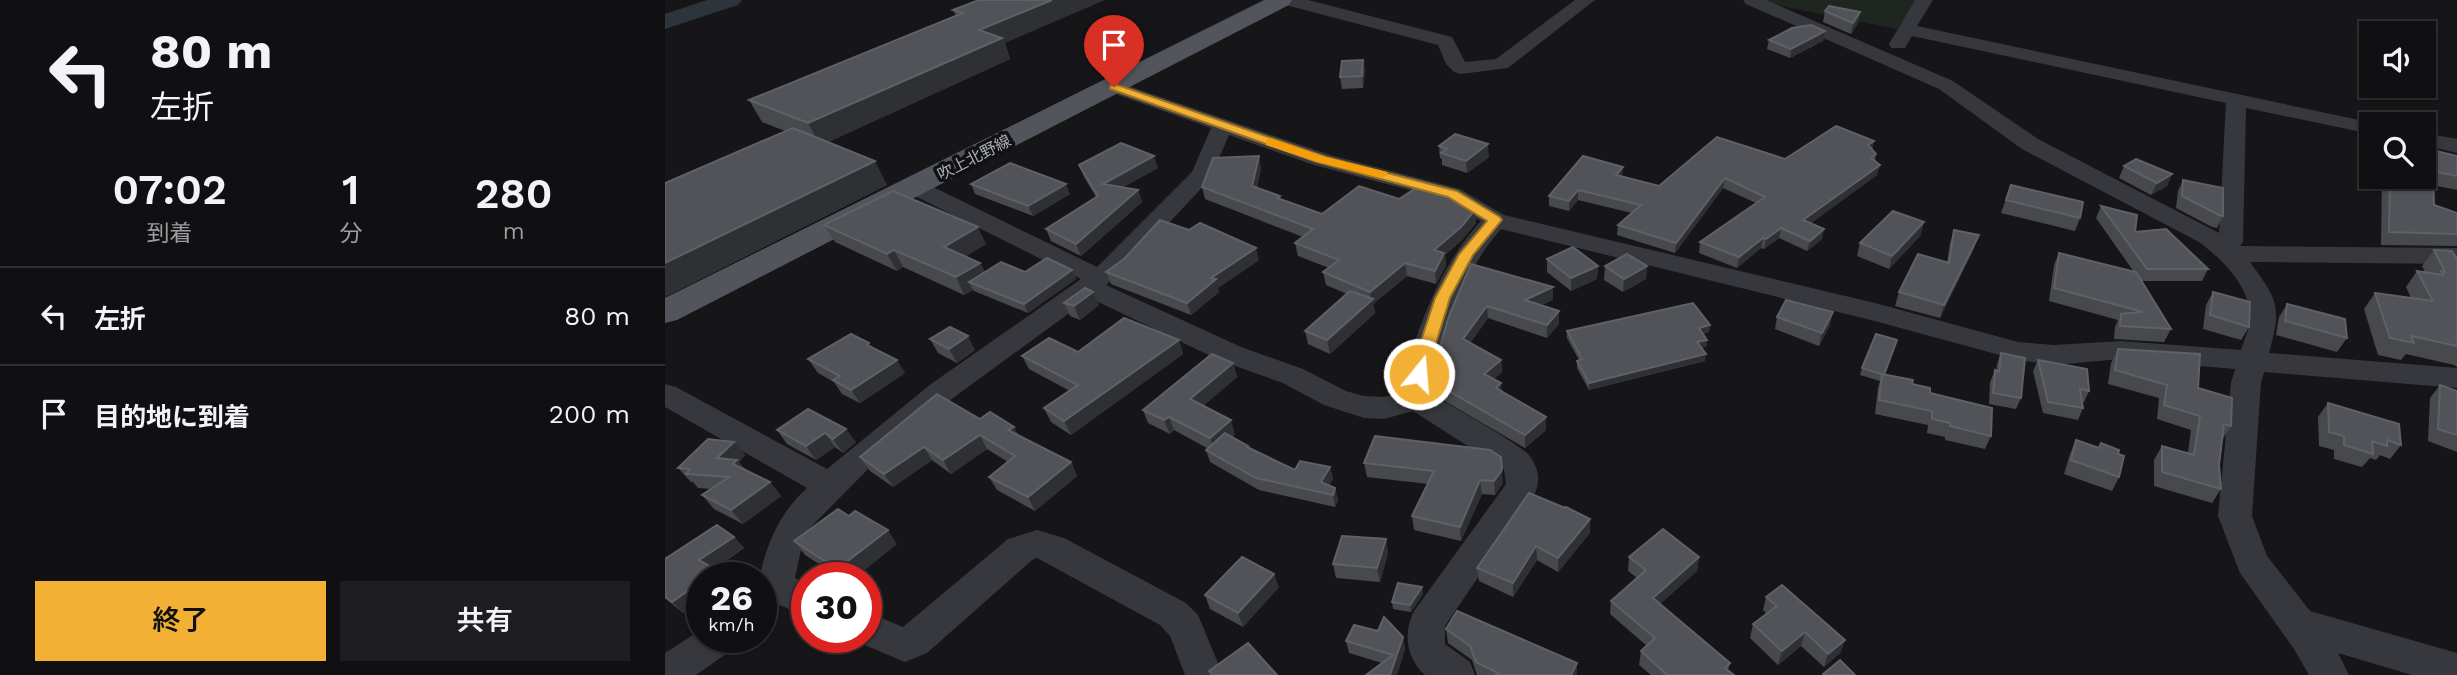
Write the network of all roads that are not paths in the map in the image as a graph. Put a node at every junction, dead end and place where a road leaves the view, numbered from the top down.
1 (1281, 0) edge
2 (1288, 0) edge
3 (1587, 0) edge
4 (1752, 0) edge
5 (1924, 0) edge
6 (1905, 29) junction
7 (1892, 59) junction
8 (1114, 87) junction
9 (2236, 98) junction
10 (2359, 125) edge
11 (1222, 126) junction
12 (2436, 142) edge
13 (2457, 146) edge
14 (915, 187) junction
15 (1496, 220) junction
16 (2227, 251) junction
17 (2457, 256) edge
18 (1095, 282) junction
19 (665, 312) edge
20 (2253, 361) junction
21 (2457, 378) edge
22 (665, 394) edge
23 (1411, 400) junction
24 (831, 486) junction
25 (781, 596) edge
26 (2297, 624) junction
27 (882, 635) edge
28 (697, 653) edge
29 (2457, 671) edge
30 (665, 675) edge
31 (1204, 675) edge
32 (1457, 675) edge
33 (2330, 675) edge

1 - 8 main road, 吹上北野線
2 - 3 street
4 - 7 street
5 - 6 street
6 - 7 street
6 - 9 street
7 - 16 street
8 - 11 street
8 - 14 main road, 吹上北野線
9 - 10 street
9 - 16 street
11 - 15 street
11 - 18 street
12 - 13 street
14 - 18 street
14 - 19 main road, 吹上北野線
15 - 20 street
15 - 23 street
16 - 17 street
16 - 20 street
18 - 23 street
18 - 24 street
20 - 21 street
20 - 26 street
22 - 24 street
23 - 32 street
24 - 25 street
26 - 29 street
26 - 33 street
27 - 31 street
28 - 30 street

